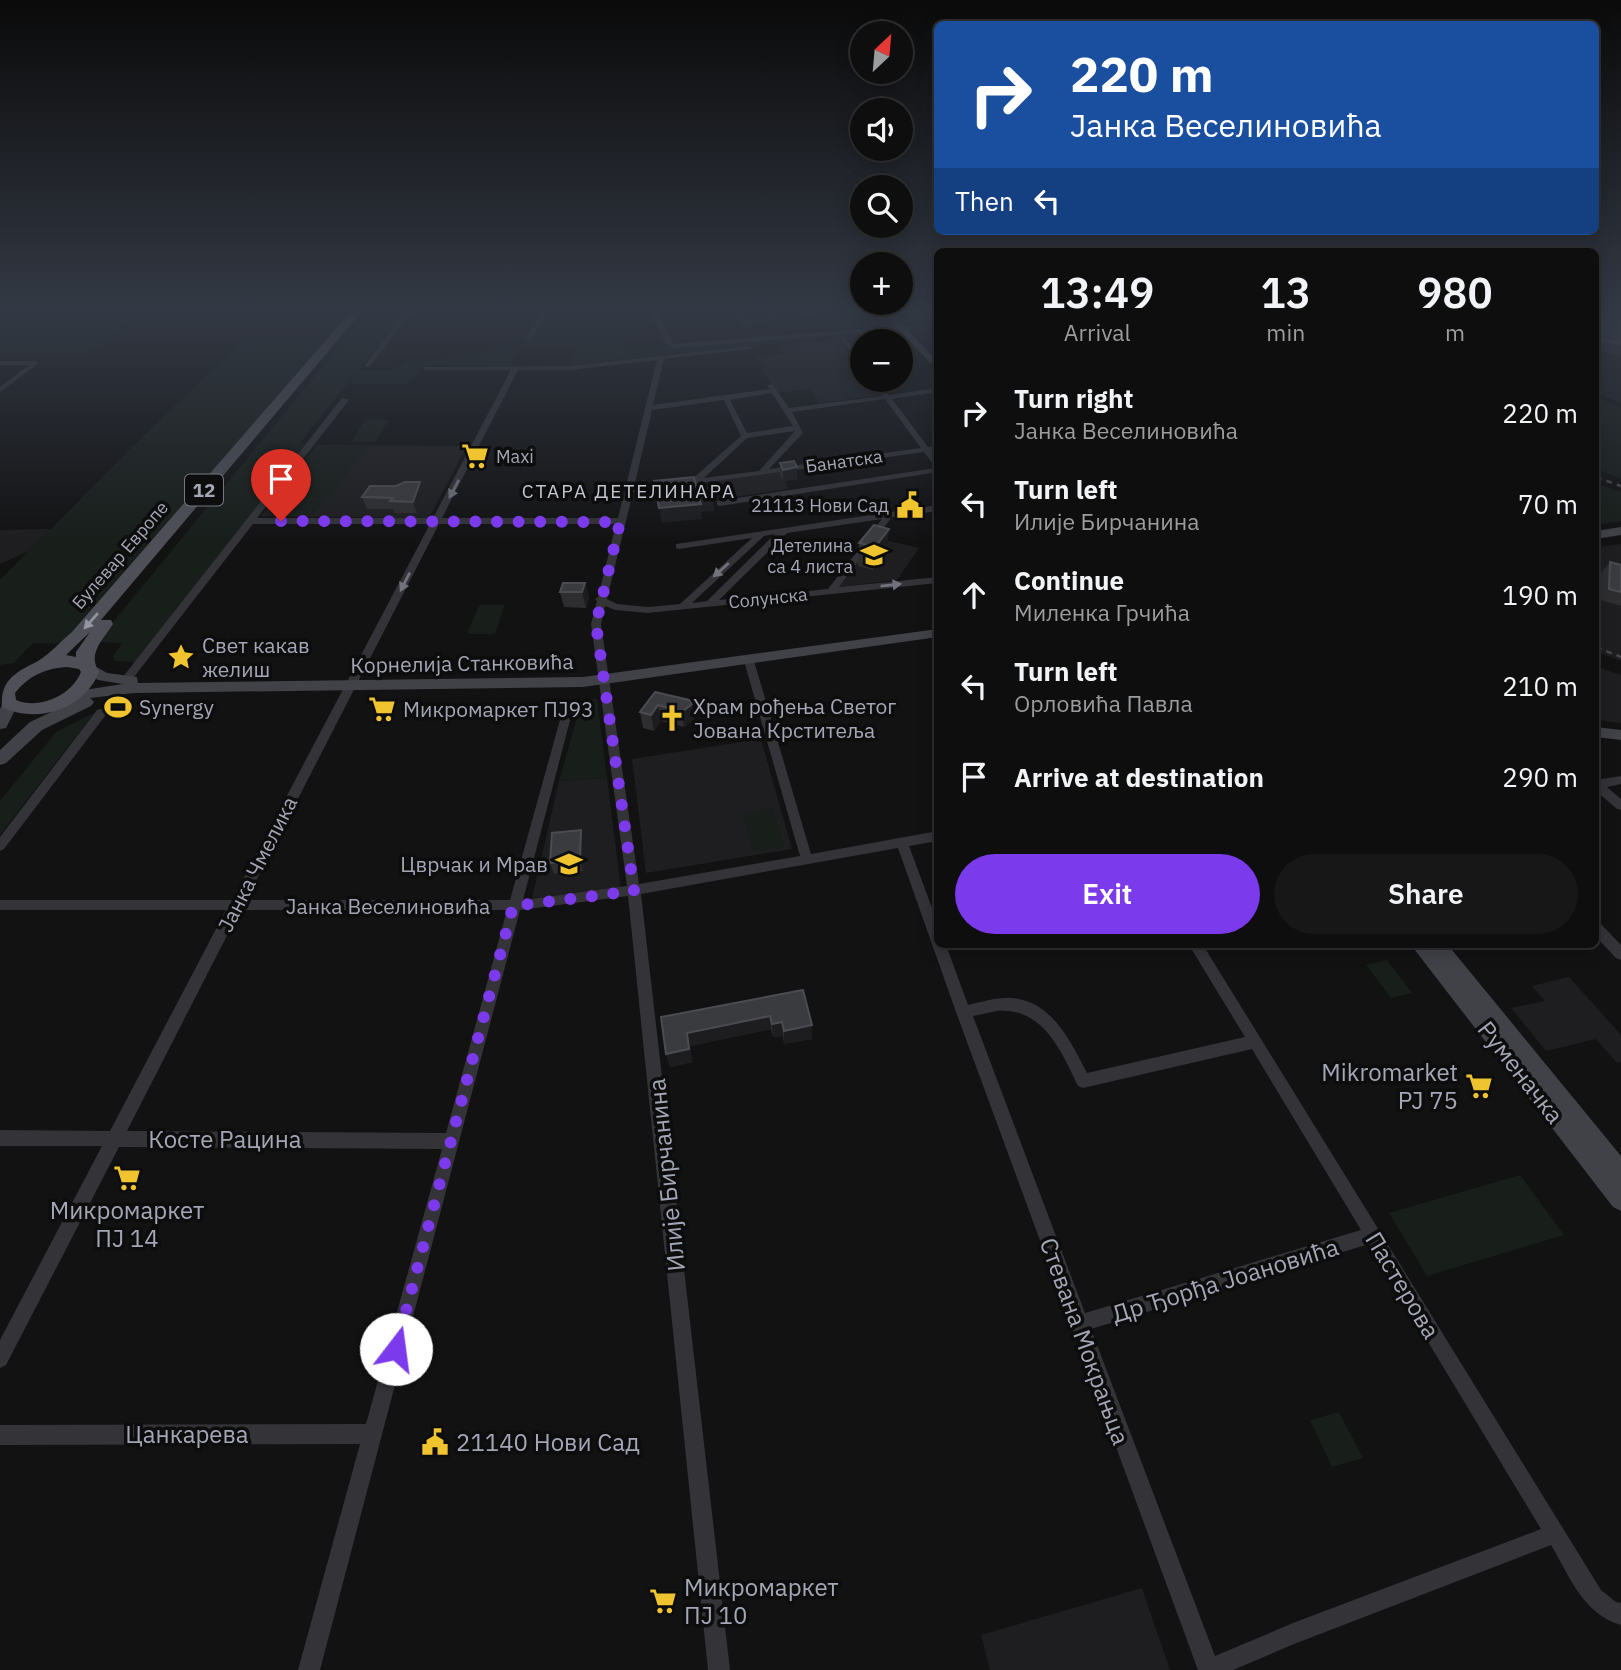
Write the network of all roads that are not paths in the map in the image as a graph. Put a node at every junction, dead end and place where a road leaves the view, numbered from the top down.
1 (292, 387) edge
2 (304, 387) edge
3 (506, 387) edge
4 (654, 387) edge
5 (934, 391) edge
6 (882, 392) edge
7 (886, 397) junction
8 (726, 398) junction
9 (345, 400) dead end
10 (648, 408) junction
11 (786, 411) junction
12 (798, 428) junction
13 (745, 436) junction
14 (934, 449) edge
15 (926, 450) junction
16 (934, 462) edge
17 (934, 469) edge
18 (762, 472) junction
19 (694, 482) junction
20 (629, 490) junction
21 (720, 503) dead end
22 (934, 509) edge
23 (889, 515) junction
24 (250, 521) junction
25 (437, 522) junction
26 (620, 522) junction
27 (1621, 525) edge
28 (1599, 528) edge
29 (785, 530) junction
30 (1621, 531) edge
31 (761, 534) junction
32 (1599, 535) edge
33 (679, 546) dead end
34 (934, 580) edge
35 (831, 591) junction
36 (600, 599) junction
37 (709, 604) junction
38 (682, 607) junction
39 (934, 623) edge
40 (934, 634) edge
41 (749, 661) junction
42 (85, 665) junction
43 (37, 668) junction
44 (605, 676) junction
45 (0, 677) edge
46 (126, 680) junction
47 (353, 682) junction
48 (158, 688) junction
49 (69, 698) junction
50 (6, 702) edge
51 (51, 705) junction
52 (568, 709) dead end
53 (101, 713) dead end
54 (0, 724) edge
55 (1599, 732) edge
56 (1621, 734) edge
57 (1599, 743) edge
58 (1621, 745) edge
59 (0, 752) edge
60 (0, 759) edge
61 (1621, 780) edge
62 (1599, 784) edge
63 (1599, 787) edge
64 (1621, 806) edge
65 (934, 837) edge
66 (902, 843) junction
67 (0, 846) edge
68 (807, 860) junction
69 (634, 891) junction
70 (0, 905) edge
71 (236, 905) junction
72 (513, 906) junction
73 (1599, 931) edge
74 (934, 933) edge
75 (939, 948) edge
76 (1198, 948) edge
77 (1423, 948) edge
78 (1438, 948) edge
79 (1621, 954) edge
80 (963, 1012) junction
81 (1254, 1042) junction
82 (0, 1138) edge
83 (114, 1138) junction
84 (451, 1141) junction
85 (1621, 1174) edge
86 (1621, 1199) edge
87 (1372, 1235) junction
88 (1079, 1324) junction
89 (0, 1359) edge
90 (373, 1433) junction
91 (0, 1435) edge
92 (1554, 1534) junction
93 (1621, 1614) edge
94 (309, 1670) edge
95 (719, 1670) edge
96 (1209, 1670) edge

1 -> 43 main road, Булевар Европе / 12
2 - 42 main road, Булевар Европе / 12
3 -> 25 street, Јанка Чмелика
4 - 10 street, Илије Бирчанина
5 - 7 street
6 - 7 street
7 - 11 street
7 - 15 street
8 - 10 street
8 - 11 street
8 - 13 street
9 - 24 street
10 - 20 street, Илије Бирчанина
11 - 12 street
12 - 13 street
12 - 18 street, Банатска
13 - 19 street
14 - 15 street, Банатска
15 - 16 street
15 - 18 street, Банатска
17 - 21 street
18 - 19 street, Банатска
19 - 20 street, Банатска
20 - 26 street, Илије Бирчанина
22 - 23 street
23 - 29 street
23 - 35 street
24 - 25 street
24 - 46 street
25 - 26 street
25 -> 47 street, Јанка Чмелика
26 - 36 street, Илије Бирчанина
27 - 28 main road
29 - 31 street
29 - 37 street
30 - 32 main road
31 - 33 street
31 -> 38 street
35 -> 34 street, Солунска
35 - 37 street, Солунска
36 - 38 street, Солунска
36 - 44 street, Илије Бирчанина
37 - 38 street, Солунска
39 - 44 main road, Корнелија Станковића
40 - 41 main road, Корнелија Станковића
41 - 44 main road, Корнелија Станковића
41 - 68 street
42 - 43 main road, 12
42 - 46 main road, Корнелија Станковића
42 - 49 main road, 12
43 - 45 main road, 12
43 - 50 main road, 12
44 - 47 main road, Корнелија Станковића
44 - 69 street, Илије Бирчанина
46 - 47 main road, Корнелија Станковића
47 - 48 main road, Корнелија Станковића
47 - 71 street, Јанка Чмелика
48 - 49 main road, Корнелија Станковића
48 - 60 main road
49 - 51 main road
50 - 51 main road
50 - 54 main road
51 - 59 main road
52 - 72 street
53 - 67 street
55 - 56 main road
57 - 58 main road
61 - 62 street
63 - 64 street
65 - 66 street, Јанка Веселиновића
66 - 68 street, Јанка Веселиновића
66 - 74 street, Стевана Мокрањца
68 - 69 street, Јанка Веселиновића
69 - 72 street, Јанка Веселиновића
69 - 95 street, Илије Бирчанина
70 - 71 street, Јанка Веселиновића
71 - 72 street, Јанка Веселиновића
71 - 83 street, Јанка Чмелика
72 - 84 street
73 - 79 street
75 - 80 street, Стевана Мокрањца
76 - 81 street, Пастерова
77 - 86 main road, Руменачка
78 - 85 main road, Руменачка
80 - 81 street
80 - 88 street, Стевана Мокрањца
81 - 87 street, Пастерова
82 - 83 street, Косте Рацина
83 - 84 street, Косте Рацина
83 - 89 street, Јанка Чмелика
84 - 90 street
87 - 88 street, Др Ђорђа Јоановића
87 - 92 street, Пастерова
88 - 96 street, Стевана Мокрањца
90 - 91 street, Цанкарева
90 - 94 street
92 - 93 street, Пастерова
92 - 96 street, Стевана Мокрањца

